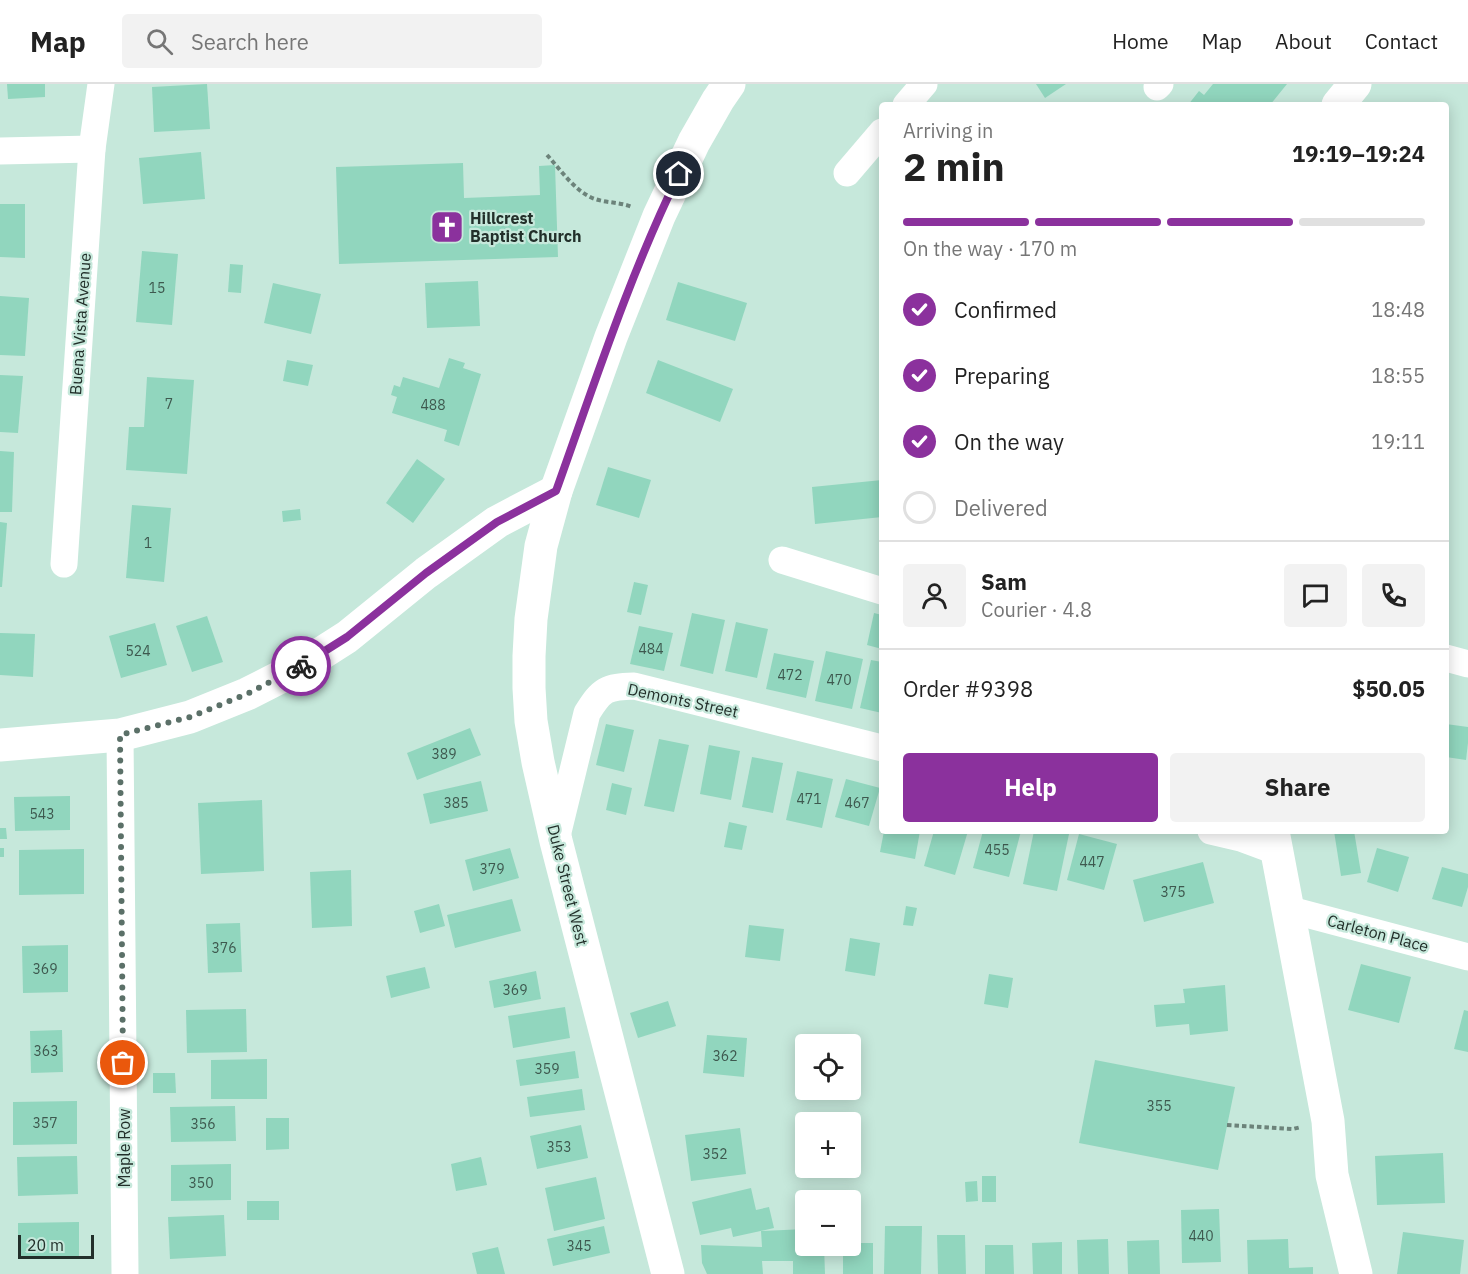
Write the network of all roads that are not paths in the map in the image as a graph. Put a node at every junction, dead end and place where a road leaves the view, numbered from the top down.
1 (101, 84) edge
2 (729, 84) edge
3 (924, 84) edge
4 (1355, 84) edge
5 (909, 102) edge
6 (1340, 102) edge
7 (879, 136) edge
8 (92, 149) junction
9 (0, 151) edge
10 (847, 173) dead end
11 (556, 491) junction
12 (782, 560) dead end
13 (64, 564) dead end
14 (879, 590) edge
15 (1449, 659) edge
16 (1468, 664) edge
17 (120, 735) junction
18 (0, 745) edge
19 (879, 747) edge
20 (1224, 834) edge
21 (556, 841) junction
22 (1274, 841) edge
23 (1287, 909) junction
24 (1468, 957) edge
25 (124, 1274) edge
26 (668, 1274) edge
27 (1356, 1274) edge

1 - 8 street, Buena Vista Avenue
2 - 11 street, Duke Street West
3 - 5 street
4 - 6 street
7 - 10 street
8 - 9 street
8 - 13 street, Buena Vista Avenue
11 - 17 street
11 - 21 street, Duke Street West
12 - 14 street
15 - 16 street
17 - 18 street
17 - 25 street, Maple Row
19 - 21 street, Demonts Street
20 - 22 street
21 - 26 street, Duke Street West
22 - 23 street
23 - 24 street, Carleton Place
23 - 27 street

